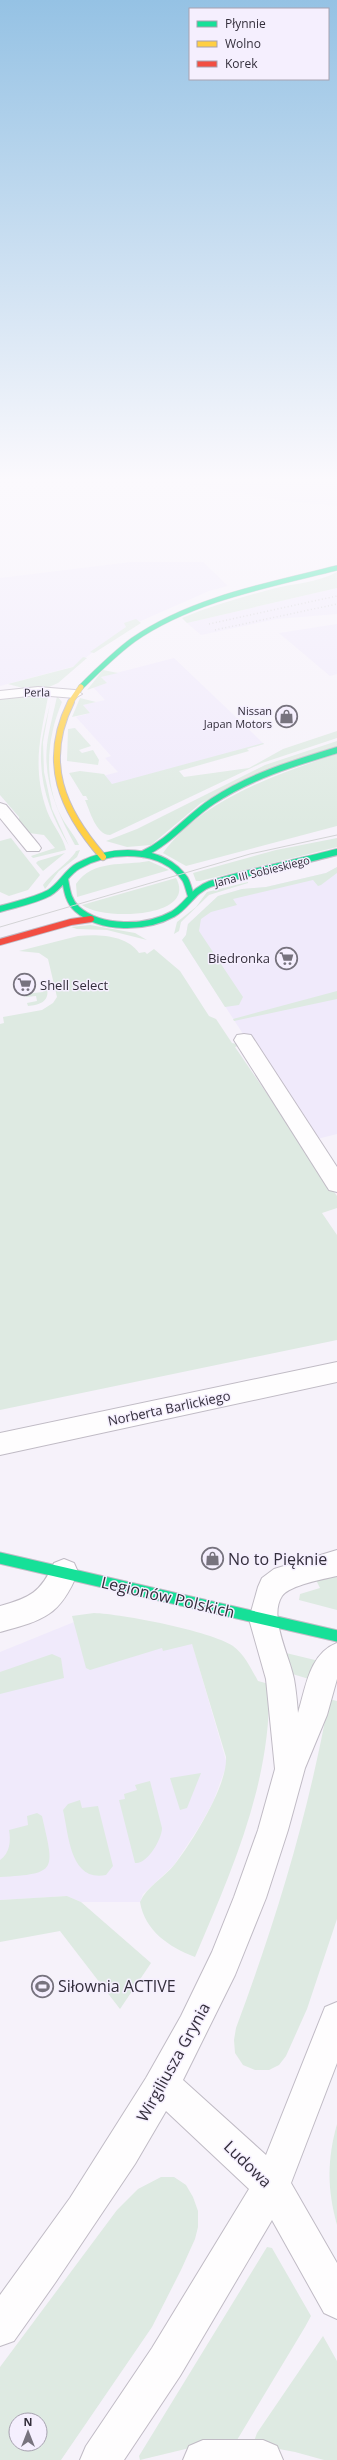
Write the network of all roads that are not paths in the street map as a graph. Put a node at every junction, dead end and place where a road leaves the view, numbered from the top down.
1 (234, 597) edge
2 (0, 694) edge
3 (75, 694) junction
4 (337, 750) edge
5 (0, 808) edge
6 (33, 848) dead end
7 (337, 852) edge
8 (143, 854) junction
9 (103, 857) junction
10 (65, 879) junction
11 (191, 896) junction
12 (0, 909) edge
13 (91, 919) junction
14 (0, 942) edge
15 (244, 1040) dead end
16 (337, 1184) edge
17 (337, 1372) edge
18 (0, 1444) edge
19 (0, 1558) edge
20 (337, 1563) edge
21 (64, 1572) junction
22 (263, 1619) junction
23 (0, 1620) edge
24 (337, 1636) edge
25 (337, 1657) edge
26 (290, 1769) junction
27 (337, 2019) edge
28 (162, 2084) junction
29 (272, 2185) junction
30 (337, 2300) edge
31 (0, 2327) edge
32 (100, 2460) edge
33 (203, 2460) edge
34 (263, 2460) edge

1 - 3 street
2 - 3 street, Perla
3 - 9 street
4 - 8 street
5 - 6 street
7 - 11 street, Jana III Sobieskiego
8 - 9 street
8 - 11 street
9 - 10 street
10 - 12 street
10 - 13 street
11 - 13 street
13 - 14 street
15 - 16 street
17 - 18 street, Norberta Barlickiego
19 - 21 street, Legionów Polskich
20 - 22 street
21 - 22 street, Legionów Polskich
21 - 23 street
22 - 24 street, Legionów Polskich
22 - 26 street, Wirgiliusza Grynia
25 - 26 street, Wirgiliusza Grynia
26 - 28 street, Wirgiliusza Grynia
27 - 29 street
28 - 29 street, Ludowa
28 - 31 street, Wirgiliusza Grynia
29 - 30 street, Ludowa
29 - 32 street
33 - 34 street

